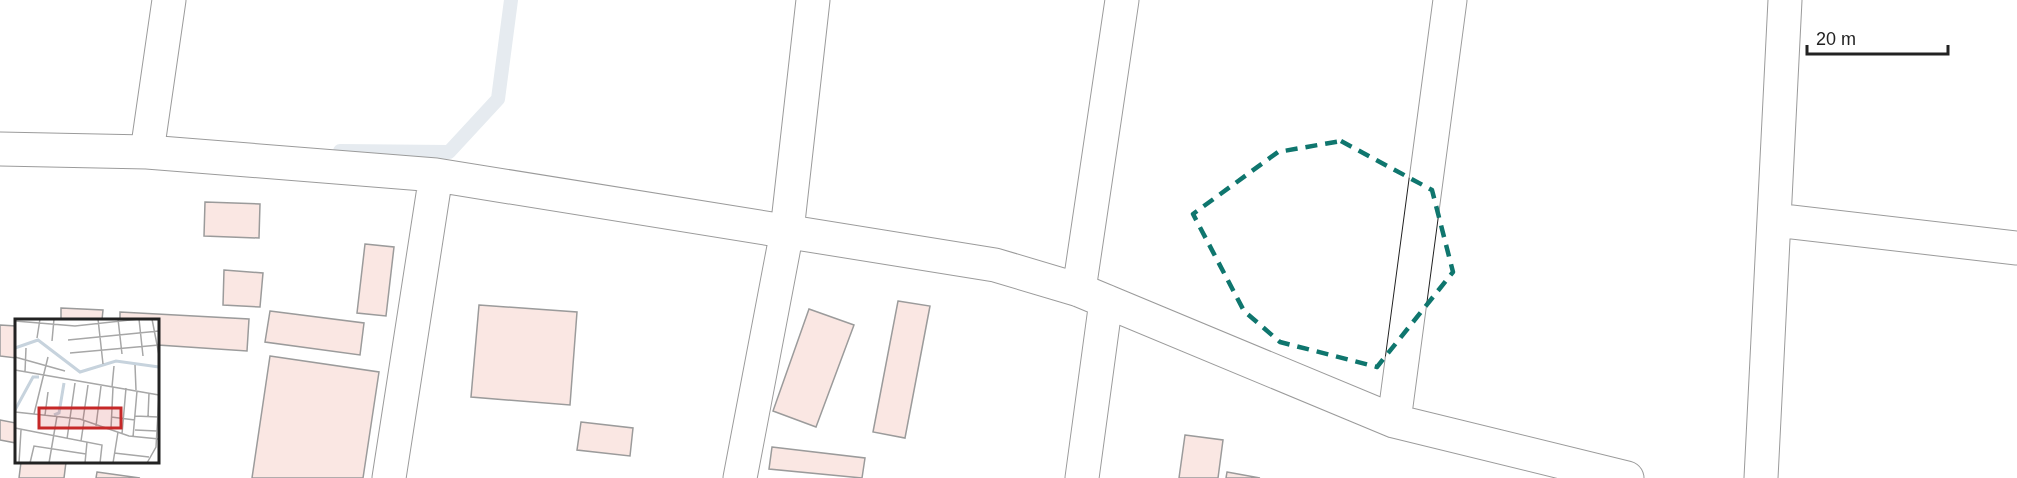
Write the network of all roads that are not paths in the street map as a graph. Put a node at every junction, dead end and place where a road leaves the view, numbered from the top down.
1 (169, 0) edge
2 (813, 0) edge
3 (1122, 0) edge
4 (1450, 0) edge
5 (1785, 0) edge
6 (0, 149) edge
7 (147, 152) junction
8 (436, 175) junction
9 (1774, 220) junction
10 (786, 231) junction
11 (2017, 248) edge
12 (1092, 295) junction
13 (1394, 421) junction
14 (1547, 469) edge
15 (389, 478) edge
16 (740, 478) edge
17 (1082, 478) edge
18 (1627, 478) edge
19 (1761, 478) edge

1 - 7 street
2 - 10 street
3 - 12 street
4 - 13 street
5 - 9 street
6 - 7 street
7 - 8 street
8 - 10 street
8 - 15 street
9 - 11 street
9 - 19 street
10 - 12 street
10 - 16 street
12 - 13 street
12 - 17 street
13 - 14 street
14 - 18 street

